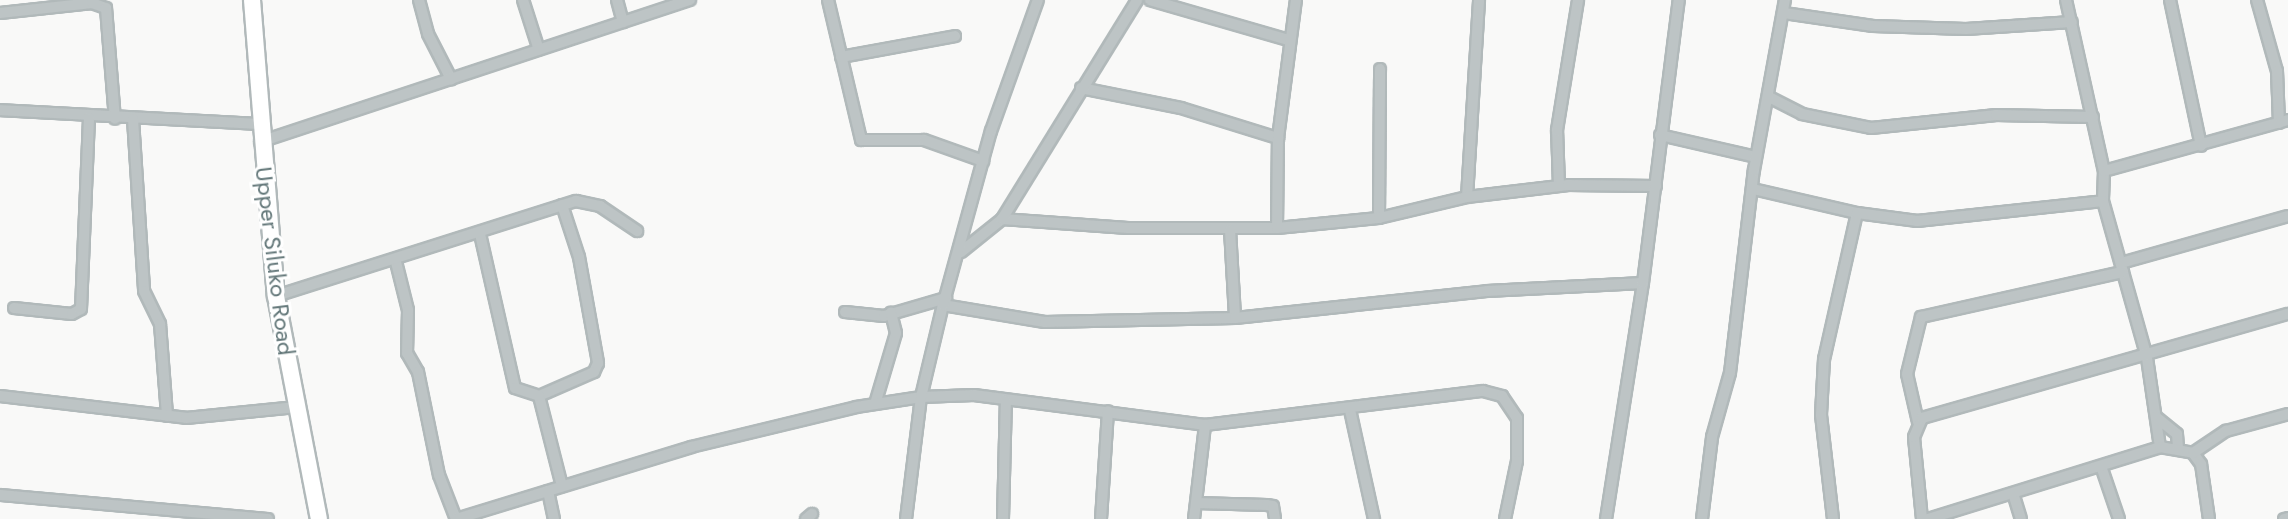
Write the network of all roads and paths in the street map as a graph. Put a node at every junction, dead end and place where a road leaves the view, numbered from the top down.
1 (252, 0) edge
2 (419, 0) edge
3 (523, 0) edge
4 (617, 0) edge
5 (690, 0) edge
6 (828, 0) edge
7 (1038, 0) edge
8 (1137, 0) edge
9 (1150, 0) edge
10 (1296, 0) edge
11 (1479, 0) edge
12 (1578, 0) edge
13 (1679, 0) edge
14 (1785, 0) edge
15 (2066, 0) edge
16 (2170, 0) edge
17 (2257, 0) edge
18 (0, 13) edge
19 (1784, 13) junction
20 (623, 22) junction
21 (2072, 22) junction
22 (955, 36) dead end
23 (1289, 40) junction
24 (539, 50) junction
25 (841, 57) junction
26 (1380, 69) dead end
27 (452, 79) junction
28 (1082, 88) junction
29 (1769, 98) junction
30 (0, 110) edge
31 (2093, 117) junction
32 (89, 118) junction
33 (115, 119) junction
34 (133, 119) junction
35 (2283, 122) edge
36 (259, 124) junction
37 (1660, 135) junction
38 (1278, 138) junction
39 (260, 142) junction
40 (2201, 146) junction
41 (1756, 158) junction
42 (983, 161) junction
43 (2104, 171) junction
44 (1559, 186) junction
45 (1656, 186) junction
46 (1753, 189) junction
47 (1467, 197) junction
48 (2103, 201) junction
49 (562, 205) junction
50 (1857, 213) junction
51 (2288, 216) edge
52 (1379, 218) junction
53 (1002, 219) junction
54 (1277, 228) junction
55 (1230, 230) junction
56 (637, 231) dead end
57 (480, 234) junction
58 (961, 252) junction
59 (396, 262) junction
60 (2122, 267) junction
61 (1643, 283) junction
62 (276, 296) junction
63 (944, 302) junction
64 (14, 308) dead end
65 (845, 312) dead end
66 (891, 313) junction
67 (2288, 314) edge
68 (1236, 318) junction
69 (2147, 358) junction
70 (0, 396) edge
71 (539, 396) junction
72 (921, 397) junction
73 (1006, 400) junction
74 (875, 404) junction
75 (296, 407) junction
76 (1350, 410) junction
77 (1108, 411) junction
78 (2288, 414) edge
79 (167, 416) junction
80 (2156, 417) junction
81 (1918, 422) junction
82 (1205, 425) junction
83 (2160, 447) junction
84 (2178, 448) junction
85 (2193, 453) junction
86 (2100, 466) junction
87 (562, 486) junction
88 (548, 491) junction
89 (2013, 493) junction
90 (0, 495) edge
91 (1196, 503) junction
92 (460, 518) edge
93 (268, 519) edge
94 (319, 519) edge
95 (554, 519) edge
96 (906, 519) edge
97 (1003, 519) edge
98 (1101, 519) edge
99 (1194, 519) edge
100 (1275, 519) edge
101 (1374, 519) edge
102 (1505, 519) edge
103 (1606, 519) edge
104 (1702, 519) edge
105 (1833, 519) edge
106 (1922, 519) edge
107 (1929, 519) edge
108 (2021, 519) edge
109 (2119, 519) edge
110 (2209, 519) edge

1 - 36 main road, Upper Siluko Road
2 - 27 street
3 - 24 street
4 - 20 street
5 - 20 street
6 - 25 street
7 - 42 street
8 - 28 street
9 - 23 street
10 - 23 street
11 - 47 street
12 - 44 street
13 - 37 street
14 - 19 street
15 - 21 street
16 - 40 street
17 - 35 street
18 - 33 street
19 - 21 street
19 - 29 street
20 - 24 street
21 - 31 street
22 - 25 street
23 - 38 street
24 - 27 street
25 - 42 street
26 - 52 street
27 - 39 street
28 - 38 street
28 - 53 street
29 - 31 street
29 - 41 street
30 - 32 street
31 - 43 street
32 - 33 street
32 - 64 street
33 - 34 street
34 - 36 street
34 - 79 street
35 - 40 street
36 - 39 main road, Upper Siluko Road
37 - 41 street
37 - 45 street
38 - 54 street
39 - 62 main road, Upper Siluko Road
40 - 43 street
41 - 46 street
42 - 58 street
43 - 48 street
44 - 45 street
44 - 47 street
45 - 61 street
46 - 50 street
46 - 104 street
47 - 52 street
48 - 50 street
48 - 60 street
49 - 56 street
49 - 57 street
49 - 71 street
50 - 105 street
51 - 60 street
52 - 54 street
53 - 55 street
53 - 58 street
54 - 55 street
55 - 68 street
57 - 59 street
57 - 71 street
58 - 63 street
59 - 62 street
59 - 92 street
60 - 69 street
60 - 81 street
61 - 68 street
61 - 103 street
62 - 75 main road, Upper Siluko Road
63 - 66 street
63 - 68 street
63 - 72 street
65 - 66 street
66 - 74 street
67 - 69 street
69 - 80 street
69 - 81 street
70 - 79 street
71 - 87 street
72 - 73 street
72 - 74 street
72 - 96 street
73 - 77 street
73 - 97 street
74 - 87 street
75 - 79 street
75 - 94 main road, Upper Siluko Road
76 - 82 street
76 - 101 street
76 - 102 street
77 - 82 street
77 - 98 street
78 - 85 street
80 - 83 street
80 - 84 street
81 - 106 street
82 - 91 street
83 - 84 street
83 - 86 street
84 - 85 street
85 - 110 street
86 - 89 street
86 - 109 street
87 - 88 street
88 - 92 street
88 - 95 street
89 - 107 street
89 - 108 street
90 - 93 street
91 - 99 street
91 - 100 street

